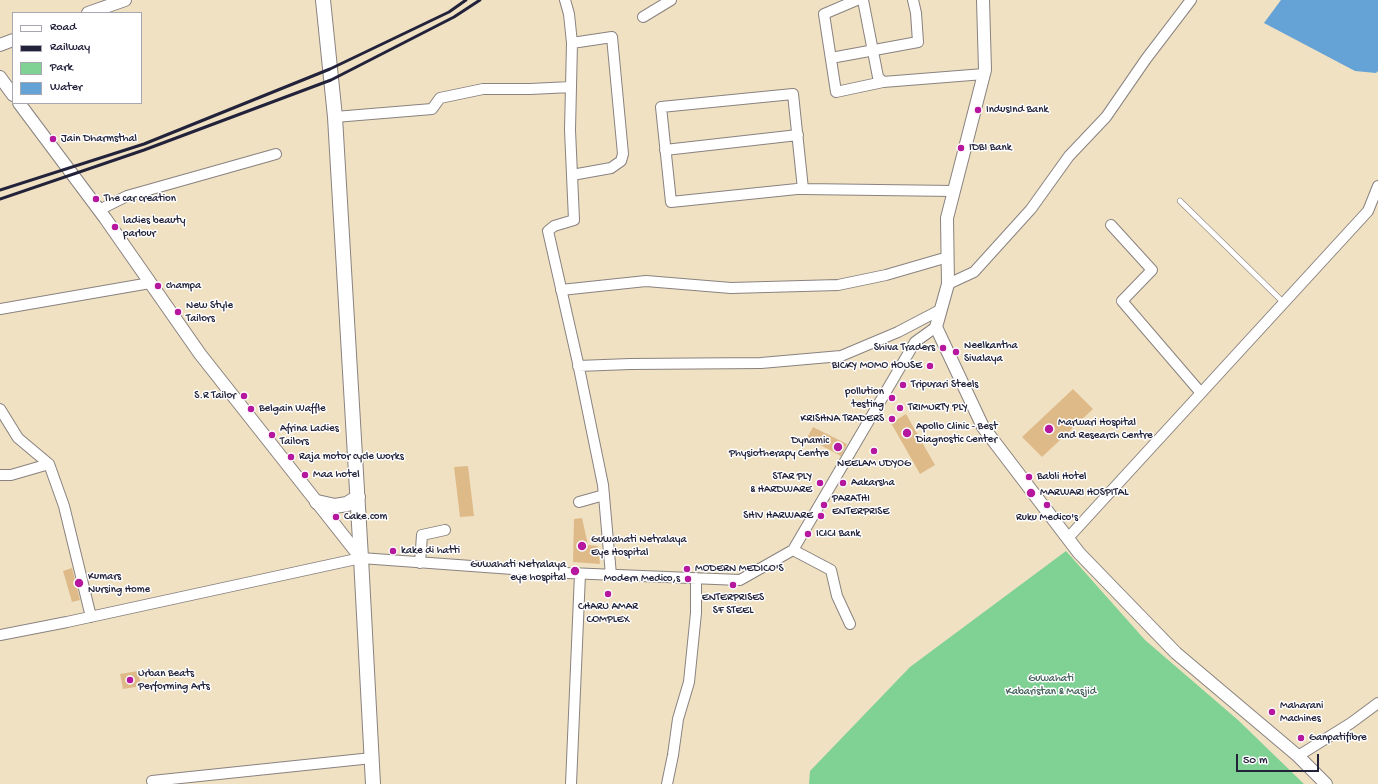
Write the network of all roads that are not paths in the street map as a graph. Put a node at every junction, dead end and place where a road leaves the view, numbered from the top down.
1 (125, 0) edge
2 (323, 0) edge
3 (565, 0) edge
4 (672, 0) edge
5 (857, 0) edge
6 (863, 0) edge
7 (913, 0) edge
8 (983, 0) edge
9 (1191, 0) edge
10 (91, 12) edge
11 (643, 17) dead end
12 (12, 40) edge
13 (572, 44) junction
14 (0, 45) edge
15 (874, 51) junction
16 (831, 58) junction
17 (984, 74) junction
18 (0, 77) edge
19 (883, 82) junction
20 (571, 87) junction
21 (12, 94) edge
22 (20, 104) edge
23 (334, 117) junction
24 (798, 135) junction
25 (665, 150) junction
26 (276, 154) dead end
27 (572, 175) junction
28 (1378, 186) edge
29 (803, 189) junction
30 (954, 191) junction
31 (1180, 200) dead end
32 (99, 210) junction
33 (1111, 225) dead end
34 (948, 257) junction
35 (150, 283) junction
36 (948, 284) junction
37 (561, 290) junction
38 (1284, 303) junction
39 (0, 309) edge
40 (940, 310) junction
41 (936, 327) junction
42 (578, 366) junction
43 (1201, 393) junction
44 (0, 409) edge
45 (49, 464) junction
46 (0, 474) edge
47 (604, 495) junction
48 (358, 496) junction
49 (317, 502) junction
50 (578, 502) dead end
51 (445, 530) dead end
52 (1068, 538) junction
53 (793, 550) junction
54 (361, 558) junction
55 (420, 563) junction
56 (580, 574) junction
57 (611, 575) junction
58 (696, 578) junction
59 (91, 617) junction
60 (850, 624) dead end
61 (0, 635) edge
62 (1378, 703) edge
63 (1298, 756) junction
64 (372, 758) junction
65 (152, 781) dead end
66 (373, 784) edge
67 (571, 784) edge
68 (667, 784) edge
69 (1326, 784) edge

1 - 10 street
2 - 23 main road
3 - 13 street
4 - 11 street
5 - 16 street
6 - 15 street
7 - 15 street
8 - 17 street
9 - 36 street
12 - 14 street
13 - 20 street
13 - 27 street
15 - 16 street
15 - 19 street
16 - 19 street
17 - 19 street
17 - 30 street
18 - 21 street
20 - 23 street
20 - 27 street
22 - 32 street
23 - 48 main road
24 - 25 street
24 - 25 street
24 - 29 street
25 - 29 street
26 - 32 street
27 - 37 street
28 - 38 street
29 - 30 street
30 - 34 street
31 - 38 lane
32 - 35 street
33 - 43 street
34 - 36 street
34 - 37 street
35 - 39 street
35 - 49 street
36 - 40 street
37 - 42 street
38 - 43 street
40 - 41 street
40 - 42 street
41 - 52 street
41 - 53 street
42 - 47 street
43 - 52 street
44 - 45 street
45 - 46 street
45 - 59 street
47 - 50 street
47 - 57 street
48 - 49 main road
48 - 54 main road
49 - 54 street
51 - 55 street
52 - 63 street
53 - 58 street
53 - 60 street
54 - 55 street
54 - 59 street
54 - 64 main road
55 - 56 street
56 - 57 street
56 - 67 street
57 - 58 street
58 - 68 street
59 - 61 street
62 - 63 street
63 - 69 street
64 - 65 street
64 - 66 main road

